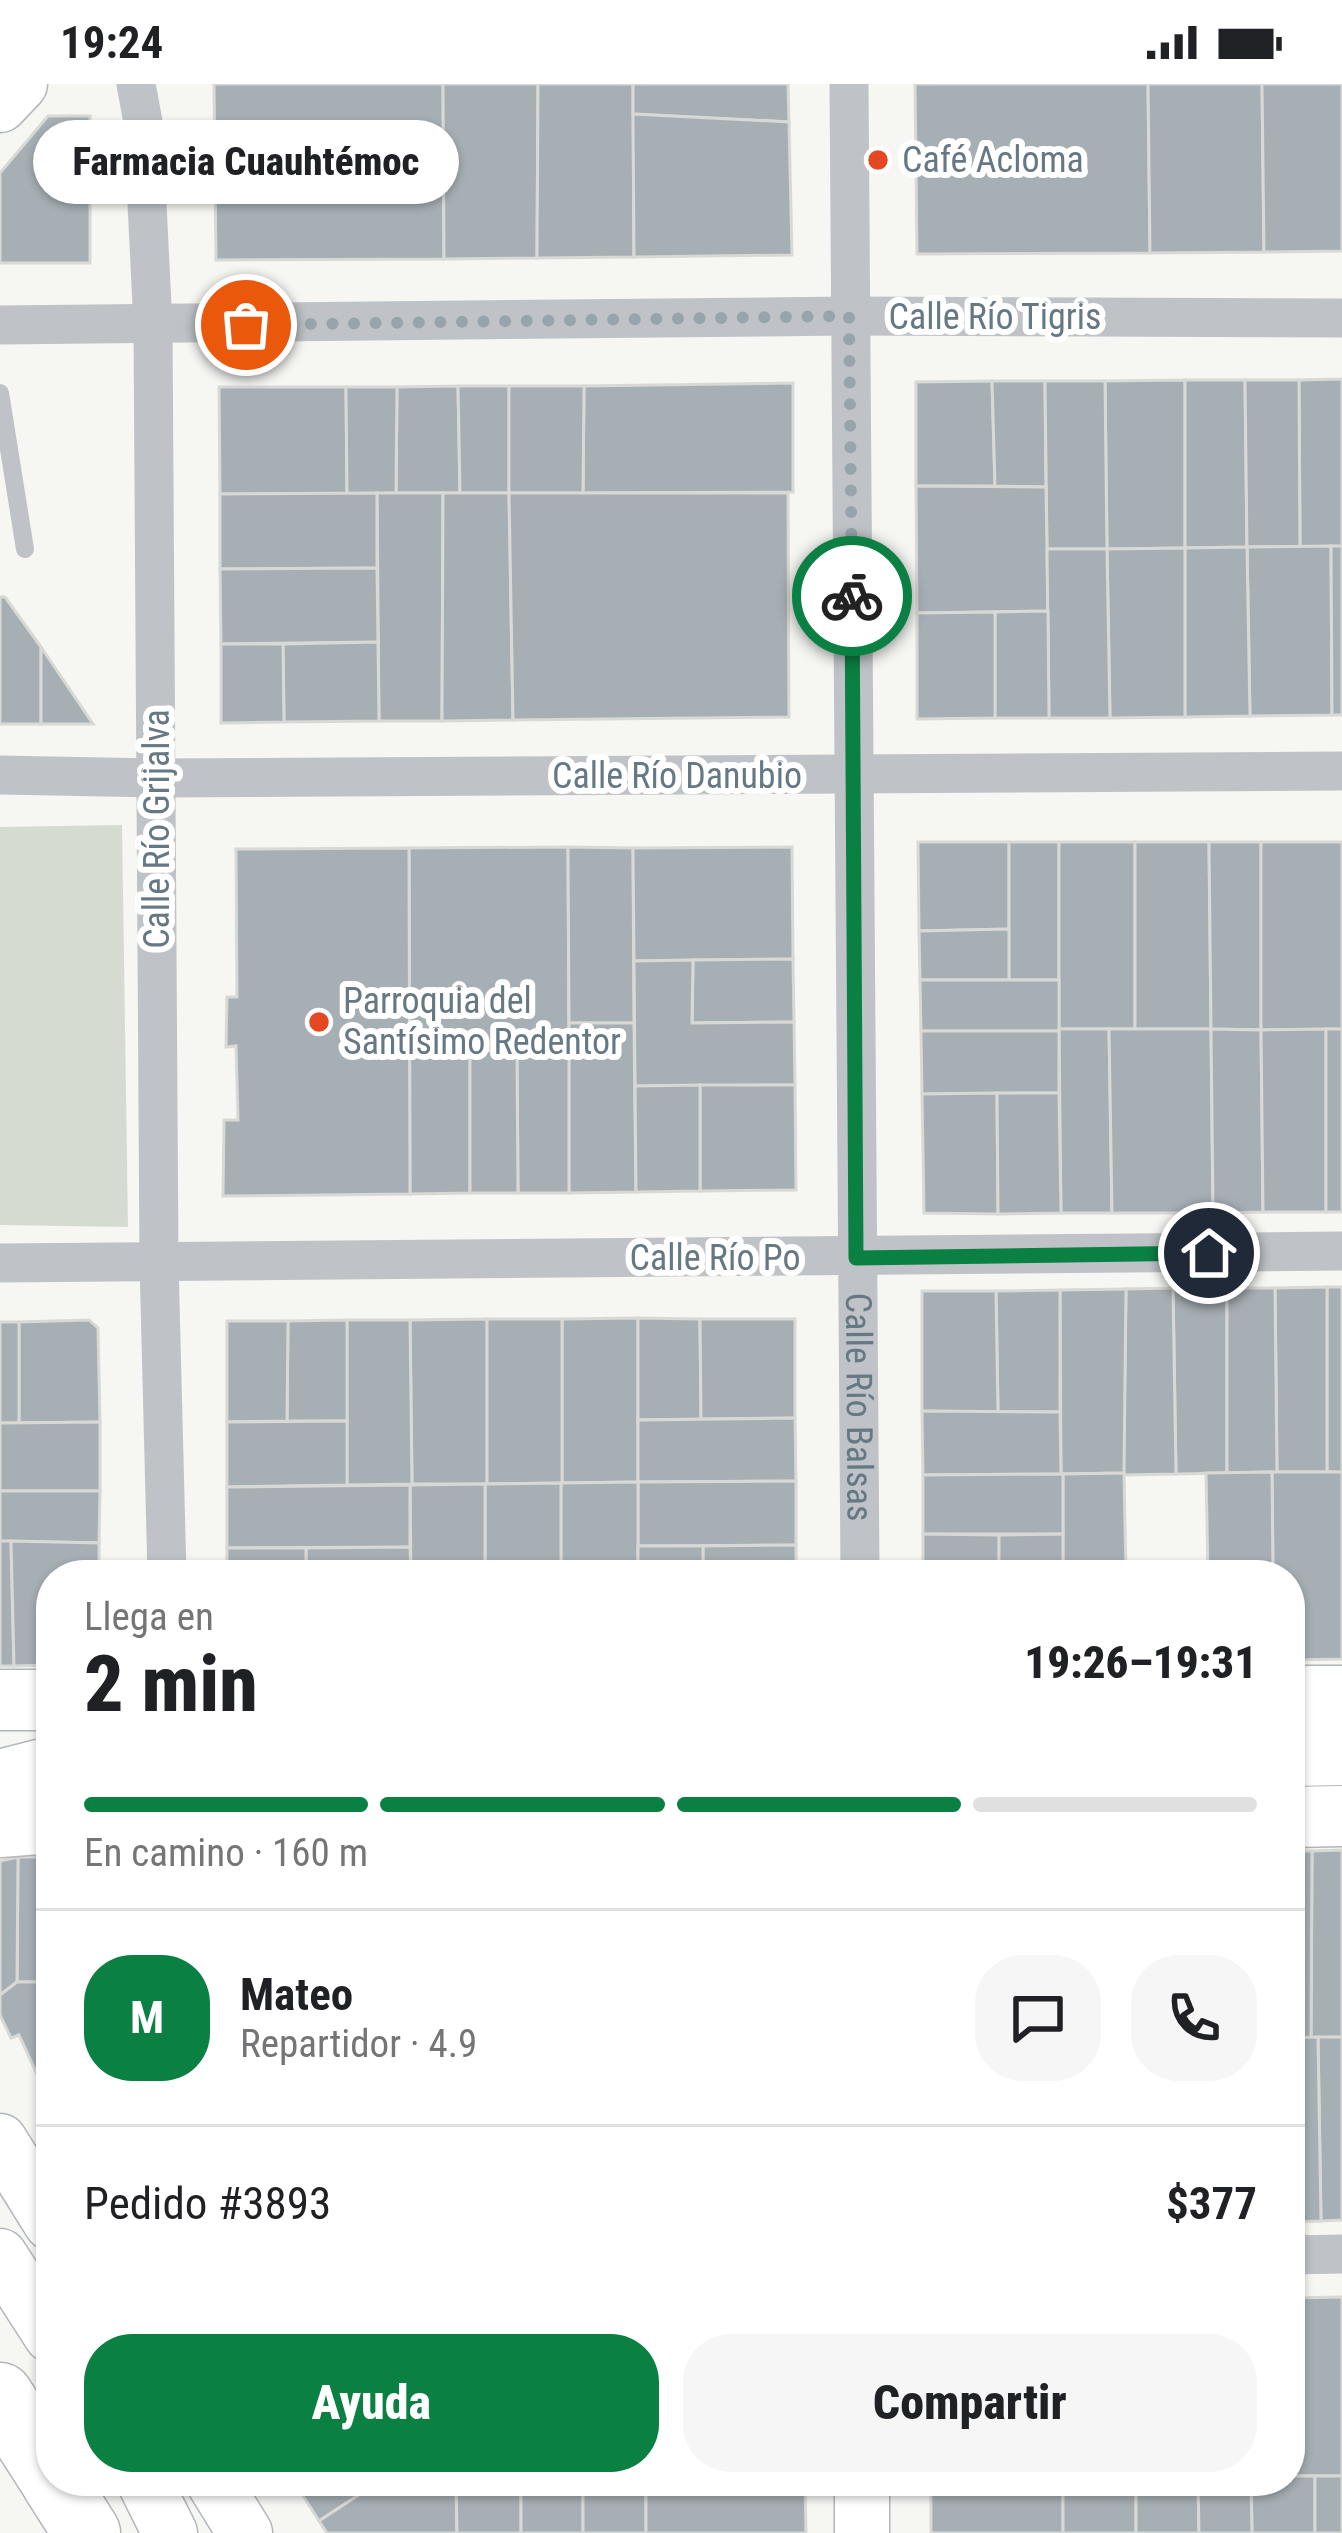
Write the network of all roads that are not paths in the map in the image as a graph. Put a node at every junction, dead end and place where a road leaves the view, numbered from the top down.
1 (20, 84) edge
2 (136, 84) edge
3 (849, 84) edge
4 (0, 105) edge
5 (849, 316) junction
6 (1342, 318) edge
7 (0, 325) edge
8 (153, 326) junction
9 (0, 392) edge
10 (25, 549) dead end
11 (1342, 771) edge
12 (0, 775) edge
13 (854, 775) junction
14 (157, 778) junction
15 (1342, 1251) edge
16 (856, 1258) junction
17 (160, 1262) junction
18 (0, 1263) edge
19 (166, 1560) edge
20 (860, 1560) edge
21 (1305, 1696) edge
22 (1342, 1696) edge
23 (0, 1700) edge
24 (36, 1700) edge
25 (0, 1755) edge
26 (36, 1755) edge
27 (1305, 1756) edge
28 (1342, 1756) edge
29 (36, 1771) edge
30 (0, 1780) edge
31 (1342, 1816) edge
32 (1305, 1817) edge
33 (36, 1824) edge
34 (0, 1827) edge
35 (0, 2141) edge
36 (36, 2199) edge
37 (1305, 2254) edge
38 (1342, 2254) edge
39 (0, 2256) edge
40 (36, 2312) edge
41 (0, 2396) edge
42 (36, 2453) edge
43 (63, 2496) edge
44 (152, 2496) edge
45 (222, 2496) edge
46 (862, 2496) edge
47 (87, 2533) edge
48 (170, 2533) edge
49 (245, 2533) edge
50 (862, 2533) edge

1 - 4 main road
2 - 8 street, Calle Río Grijalva
3 - 5 street, Calle Río Balsas
5 - 6 street, Calle Río Tigris
5 - 8 street, Calle Río Tigris
5 - 13 street, Calle Río Balsas
7 - 8 street, Calle Río Tigris
8 - 14 street, Calle Río Grijalva
9 - 10 lane
11 - 13 street, Calle Río Danubio
12 - 14 street, Calle Río Danubio
13 - 14 street, Calle Río Danubio
13 - 16 street, Calle Río Balsas
14 - 17 street, Calle Río Grijalva
15 - 16 street, Calle Río Po
16 - 17 street, Calle Río Po
16 - 20 street, Calle Río Balsas
17 - 18 street, Calle Río Po
17 - 19 street, Calle Río Grijalva
21 - 22 main road
23 - 24 main road
25 - 26 main road
27 - 28 main road
29 - 30 main road
31 - 32 main road
33 - 34 main road
35 - 36 main road
37 - 38 street
39 - 40 main road
41 - 42 highway
43 - 47 highway
44 - 48 main road
45 - 49 main road
46 - 50 main road

